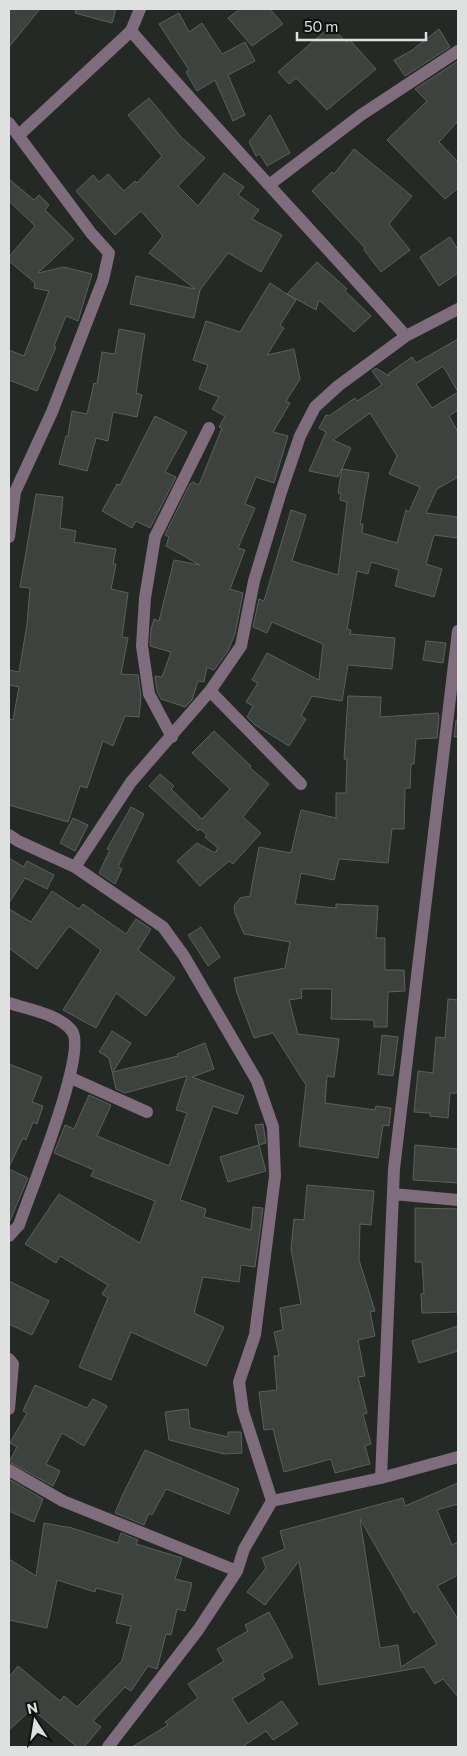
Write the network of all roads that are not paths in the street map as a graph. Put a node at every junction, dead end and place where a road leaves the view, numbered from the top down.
1 (140, 9) edge
2 (131, 31) junction
3 (458, 51) edge
4 (9, 123) edge
5 (19, 135) junction
6 (269, 185) junction
7 (458, 309) edge
8 (406, 336) junction
9 (209, 428) dead end
10 (12, 491) edge
11 (9, 537) edge
12 (458, 631) edge
13 (210, 690) junction
14 (172, 737) junction
15 (301, 784) dead end
16 (9, 835) edge
17 (75, 866) junction
18 (9, 1003) edge
19 (71, 1078) junction
20 (147, 1112) dead end
21 (393, 1194) junction
22 (458, 1200) edge
23 (9, 1236) edge
24 (9, 1360) edge
25 (9, 1409) edge
26 (458, 1457) edge
27 (9, 1470) edge
28 (381, 1478) junction
29 (272, 1501) junction
30 (237, 1571) junction
31 (108, 1747) edge

1 - 2 street
2 - 5 street
2 - 6 street
3 - 6 street
4 - 5 street
5 - 10 street
6 - 8 street
7 - 8 street
8 - 13 street
9 - 14 street
10 - 11 street
12 - 21 street
13 - 14 street
13 - 15 street
14 - 17 street
16 - 17 street
17 - 29 street
18 - 19 street
19 - 20 street
19 - 23 street
21 - 22 street
21 - 28 street
24 - 25 street
26 - 28 street
27 - 30 street
28 - 29 street
29 - 30 street
30 - 31 street

